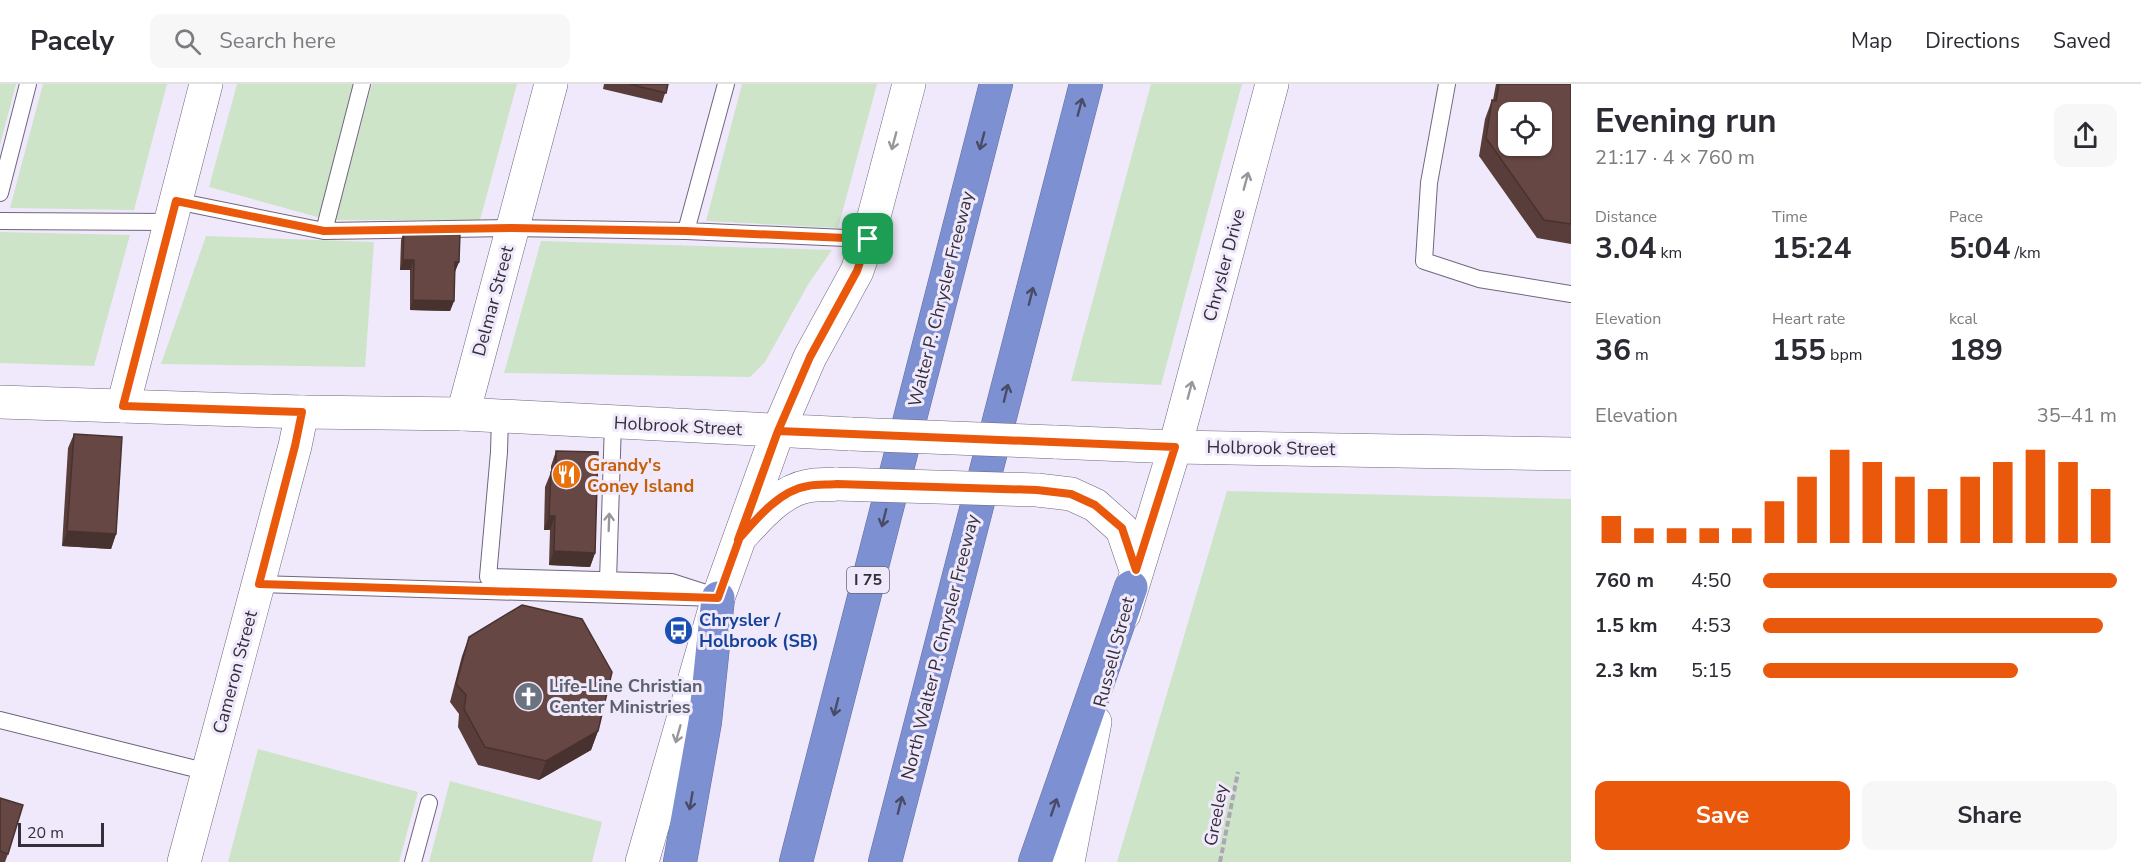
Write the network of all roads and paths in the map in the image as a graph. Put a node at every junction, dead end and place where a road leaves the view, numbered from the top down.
1 (28, 84) edge
2 (206, 84) edge
3 (362, 84) edge
4 (551, 84) edge
5 (726, 84) edge
6 (909, 84) edge
7 (996, 84) edge
8 (1086, 84) edge
9 (1272, 84) edge
10 (1447, 84) edge
11 (0, 193) edge
12 (173, 211) junction
13 (0, 221) edge
14 (512, 228) junction
15 (324, 231) junction
16 (686, 231) junction
17 (868, 239) junction
18 (1571, 294) edge
19 (0, 402) edge
20 (123, 406) junction
21 (302, 412) junction
22 (463, 414) junction
23 (500, 417) junction
24 (613, 422) junction
25 (778, 431) junction
26 (1175, 447) junction
27 (1571, 454) edge
28 (738, 540) junction
29 (1133, 579) junction
30 (608, 580) junction
31 (259, 584) junction
32 (720, 591) junction
33 (0, 720) edge
34 (208, 772) junction
35 (1238, 772) dead end
36 (429, 803) dead end
37 (184, 862) edge
38 (413, 862) edge
39 (642, 862) edge
40 (680, 862) edge
41 (796, 862) edge
42 (885, 862) edge
43 (1035, 862) edge
44 (1068, 862) edge
45 (1220, 862) edge

1 - 11 lane
2 - 12 street
3 - 15 lane
4 - 14 street, Delmar Street
5 - 16 lane
6 -> 17 street
7 -> 41 highway, Walter P. Chrysler Freeway / I 75
42 -> 8 highway, North Walter P. Chrysler Freeway
26 -> 9 street, Chrysler Drive
10 - 18 lane
12 - 13 lane
12 - 15 lane
12 - 20 street
14 - 15 lane
14 - 16 lane
14 - 22 street, Delmar Street
16 - 17 lane
17 - 25 street
19 - 20 street, Holbrook Street
20 - 21 street, Holbrook Street
21 - 22 street, Holbrook Street
21 - 31 street, Cameron Street
22 - 23 street, Holbrook Street
23 - 24 street, Holbrook Street
23 - 30 lane
24 - 25 street, Holbrook Street
30 -> 24 lane
25 - 26 street, Holbrook Street, bridge
25 - 28 street
26 - 27 street, Holbrook Street
26 - 29 street, Russell Street
28 - 29 street, bridge
28 - 32 street
43 -> 29 highway
29 - 44 street, Russell Street
30 - 32 lane
31 - 32 lane
31 - 34 street, Cameron Street
32 -> 39 street
32 -> 40 highway
33 - 34 lane
34 - 37 street, Cameron Street
35 - 45 path, Greeley
36 - 38 lane

